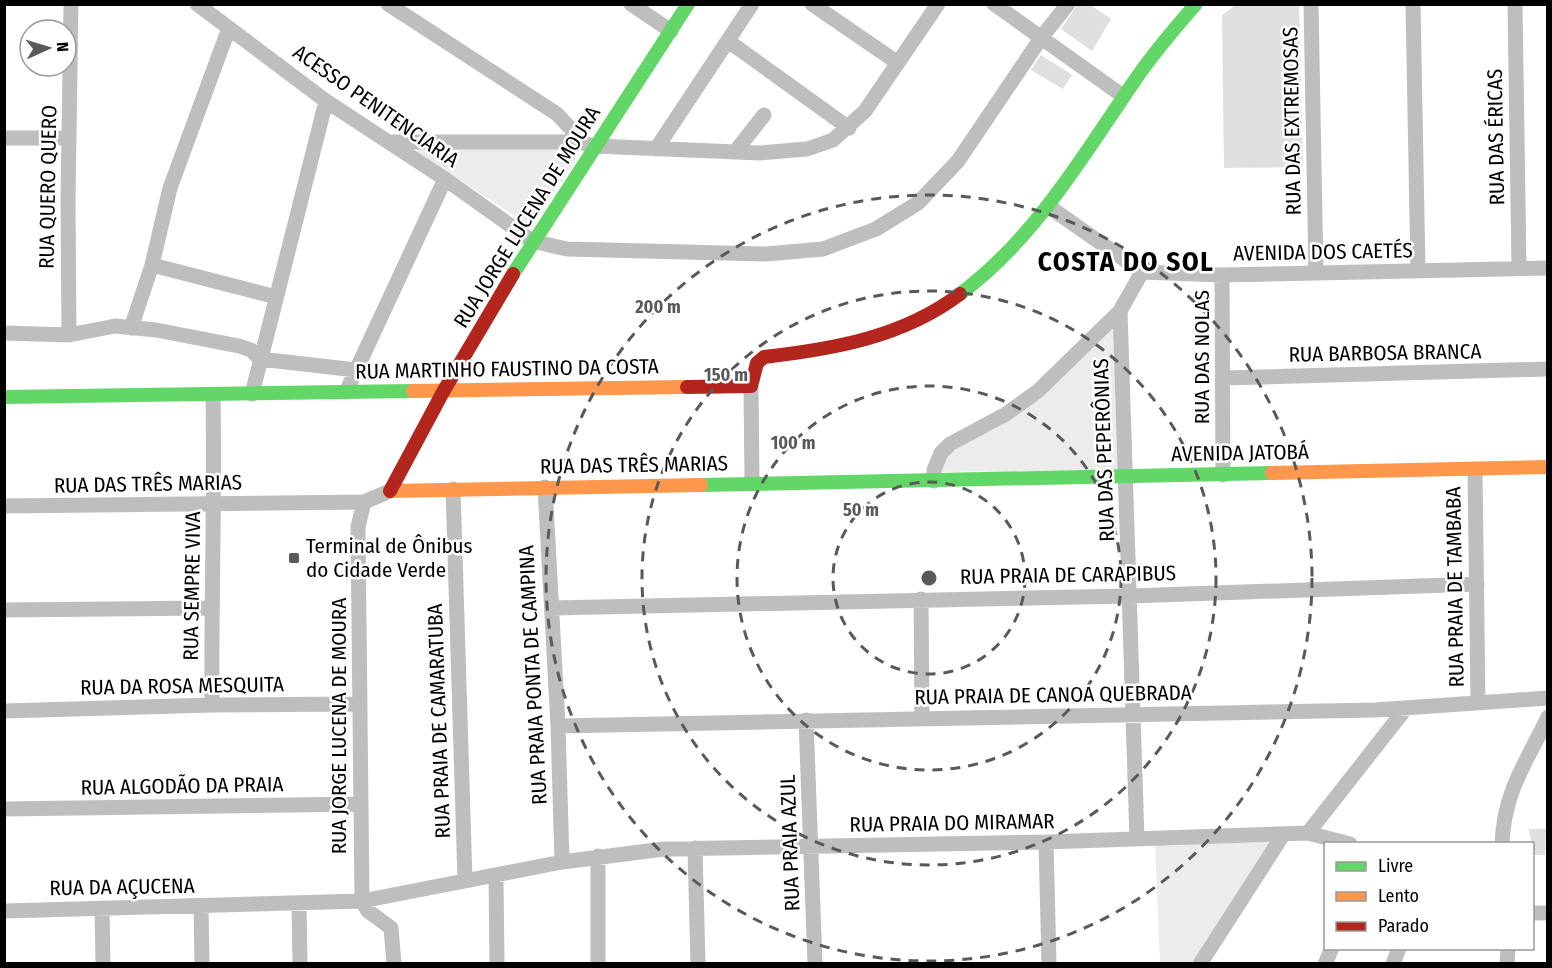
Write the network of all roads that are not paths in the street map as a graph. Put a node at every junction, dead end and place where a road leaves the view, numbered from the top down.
1 (72, 4) edge
2 (197, 4) edge
3 (388, 4) edge
4 (631, 4) edge
5 (688, 4) edge
6 (752, 4) edge
7 (812, 4) edge
8 (938, 4) edge
9 (994, 4) edge
10 (1068, 4) edge
11 (1196, 4) edge
12 (1311, 4) edge
13 (1413, 4) edge
14 (1515, 4) edge
15 (229, 28) junction
16 (671, 31) junction
17 (1041, 38) junction
18 (728, 41) junction
19 (898, 63) junction
20 (1123, 96) junction
21 (326, 101) junction
22 (764, 115) dead end
23 (849, 128) junction
24 (4, 138) edge
25 (69, 138) junction
26 (390, 142) junction
27 (577, 142) junction
28 (596, 146) junction
29 (656, 149) junction
30 (735, 152) junction
31 (445, 179) junction
32 (1048, 207) junction
33 (532, 241) junction
34 (152, 265) junction
35 (1519, 268) junction
36 (1548, 268) edge
37 (1418, 271) junction
38 (1142, 272) junction
39 (1316, 273) junction
40 (1222, 275) junction
41 (276, 297) junction
42 (1120, 311) junction
43 (131, 328) junction
44 (4, 333) edge
45 (69, 335) junction
46 (260, 358) junction
47 (1548, 369) edge
48 (356, 370) junction
49 (1223, 378) junction
50 (752, 386) junction
51 (346, 392) junction
52 (443, 392) junction
53 (252, 394) junction
54 (213, 395) junction
55 (4, 397) edge
56 (1548, 467) edge
57 (1475, 470) junction
58 (1222, 475) junction
59 (1126, 476) junction
60 (934, 481) junction
61 (752, 484) junction
62 (545, 487) junction
63 (453, 489) junction
64 (390, 491) junction
65 (364, 502) junction
66 (215, 504) junction
67 (4, 506) edge
68 (1477, 584) junction
69 (1130, 596) junction
70 (921, 599) junction
71 (211, 608) junction
72 (552, 608) junction
73 (4, 610) edge
74 (1548, 698) edge
75 (1478, 703) junction
76 (360, 704) junction
77 (212, 705) junction
78 (1406, 708) junction
79 (4, 711) edge
80 (1133, 714) junction
81 (1548, 717) edge
82 (922, 718) junction
83 (806, 720) junction
84 (558, 726) junction
85 (360, 804) junction
86 (4, 809) edge
87 (1308, 833) junction
88 (1283, 835) junction
89 (1137, 839) junction
90 (1046, 842) junction
91 (1346, 842) edge
92 (1502, 842) edge
93 (695, 848) junction
94 (811, 848) junction
95 (598, 856) junction
96 (562, 862) junction
97 (496, 874) junction
98 (465, 880) junction
99 (362, 901) junction
100 (298, 904) junction
101 (201, 906) junction
102 (102, 908) junction
103 (4, 911) edge
104 (104, 963) edge
105 (202, 963) edge
106 (300, 963) edge
107 (394, 963) edge
108 (497, 963) edge
109 (598, 963) edge
110 (698, 963) edge
111 (815, 963) edge
112 (1049, 963) edge
113 (1200, 963) edge

1 - 25 street, RUA QUERO QUERO
2 - 15 street, ACESSO PENITENCIARIA
3 - 27 street
4 - 16 street
5 - 16 street, RUA JORGE LUCENA DE MOURA
6 - 18 street
7 - 19 street
8 - 19 street
9 - 17 street
10 - 17 street
11 - 20 street
12 - 39 street, RUA DAS EXTREMOSAS
13 - 37 street
14 - 35 street, RUA DAS ÉRICAS
15 - 21 street, ACESSO PENITENCIARIA
15 - 34 street
16 - 28 street, RUA JORGE LUCENA DE MOURA
17 - 20 street
17 - 33 street
18 - 23 street
18 - 29 street
19 - 23 street
20 - 32 street
21 - 26 street, ACESSO PENITENCIARIA
21 - 41 street
22 - 30 street
23 - 30 street
24 - 25 street
25 - 45 street, RUA QUERO QUERO
26 - 27 street
26 - 31 street, ACESSO PENITENCIARIA
27 - 28 street
28 - 29 street
28 - 33 street, RUA JORGE LUCENA DE MOURA
29 - 30 street
31 - 33 street, ACESSO PENITENCIARIA
31 - 48 street
32 - 38 street
32 - 50 street
33 - 52 street, RUA JORGE LUCENA DE MOURA
34 - 41 street
34 - 43 street
35 - 36 street, AVENIDA DOS CAETÉS
35 - 37 street, AVENIDA DOS CAETÉS
37 - 39 street, AVENIDA DOS CAETÉS
38 - 40 street, AVENIDA DOS CAETÉS
38 - 42 street
39 - 40 street, AVENIDA DOS CAETÉS
40 - 49 street, RUA DAS NOLAS
41 - 46 street
42 - 59 street, RUA DAS PEPERÔNIAS
42 - 60 street
43 - 45 street, RUA MARTINHO FAUSTINO DA COSTA
43 - 46 street, RUA MARTINHO FAUSTINO DA COSTA
44 - 45 street, RUA MARTINHO FAUSTINO DA COSTA
46 - 48 street, RUA MARTINHO FAUSTINO DA COSTA
46 - 53 street
47 - 49 street, RUA BARBOSA BRANCA
48 - 51 street
49 - 58 street, RUA DAS NOLAS
50 - 52 street, RUA MARTINHO FAUSTINO DA COSTA
50 - 61 street
51 - 52 street, RUA MARTINHO FAUSTINO DA COSTA
51 - 53 street, RUA MARTINHO FAUSTINO DA COSTA
52 - 64 street, RUA JORGE LUCENA DE MOURA
53 - 54 street, RUA MARTINHO FAUSTINO DA COSTA
54 - 55 street, RUA MARTINHO FAUSTINO DA COSTA
54 - 66 street, RUA SEMPRE VIVA
56 - 57 street, AVENIDA JATOBÁ
57 - 58 street, AVENIDA JATOBÁ
57 - 68 street, RUA PRAIA DE TAMBABA
58 - 59 street, AVENIDA JATOBÁ
59 - 60 street, AVENIDA JATOBÁ
59 - 69 street, RUA DAS PEPERÔNIAS
60 - 61 street, RUA DAS TRÊS MARIAS
61 - 62 street, RUA DAS TRÊS MARIAS
62 - 63 street, RUA DAS TRÊS MARIAS
62 - 72 street, RUA PRAIA PONTA DE CAMPINA
63 - 64 street, RUA DAS TRÊS MARIAS
63 - 98 street, RUA PRAIA DE CAMARATUBA
64 - 65 street
65 - 66 street, RUA DAS TRÊS MARIAS
65 - 76 street, RUA JORGE LUCENA DE MOURA
66 - 67 street, RUA DAS TRÊS MARIAS
66 - 71 street, RUA SEMPRE VIVA
68 - 69 street, RUA PRAIA DE CARAPIBUS
68 - 75 street, RUA PRAIA DE TAMBABA
69 - 70 street, RUA PRAIA DE CARAPIBUS
69 - 80 street, RUA DAS PEPERÔNIAS
70 - 72 street, RUA PRAIA DE CARAPIBUS
70 - 82 street
71 - 73 street
71 - 77 street, RUA SEMPRE VIVA
72 - 84 street, RUA PRAIA PONTA DE CAMPINA
74 - 75 street, RUA PRAIA DE CANOA QUEBRADA
75 - 78 street, RUA PRAIA DE CANOA QUEBRADA
76 - 77 street, RUA DA ROSA MESQUITA
76 - 85 street, RUA JORGE LUCENA DE MOURA
77 - 79 street, RUA DA ROSA MESQUITA
78 - 80 street, RUA PRAIA DE CANOA QUEBRADA
78 - 87 street
80 - 82 street, RUA PRAIA DE CANOA QUEBRADA
80 - 89 street, RUA DAS PEPERÔNIAS
81 - 92 street
82 - 83 street, RUA PRAIA DE CANOA QUEBRADA
83 - 84 street, RUA PRAIA DE CANOA QUEBRADA
83 - 94 street, RUA PRAIA AZUL
84 - 96 street, RUA PRAIA PONTA DE CAMPINA
85 - 86 street, RUA ALGODÃO DA PRAIA
85 - 99 street, RUA JORGE LUCENA DE MOURA
87 - 88 street, RUA PRAIA DO MIRAMAR
87 - 91 street, RUA PRAIA DO MIRAMAR
88 - 89 street, RUA PRAIA DO MIRAMAR
88 - 113 street
89 - 90 street, RUA PRAIA DO MIRAMAR
90 - 94 street, RUA PRAIA DO MIRAMAR
90 - 112 street
93 - 94 street, RUA PRAIA DO MIRAMAR
93 - 95 street, RUA PRAIA DO MIRAMAR
93 - 110 street
94 - 111 street, RUA PRAIA AZUL
95 - 96 street, RUA PRAIA DO MIRAMAR
95 - 109 street
96 - 97 street, RUA PRAIA DO MIRAMAR
97 - 98 street, RUA PRAIA DO MIRAMAR
97 - 108 street
98 - 99 street, RUA DA AÇUCENA
99 - 100 street, RUA DA AÇUCENA
99 - 107 street
100 - 101 street, RUA DA AÇUCENA
100 - 106 street
101 - 102 street, RUA DA AÇUCENA
101 - 105 street
102 - 103 street, RUA DA AÇUCENA
102 - 104 street

